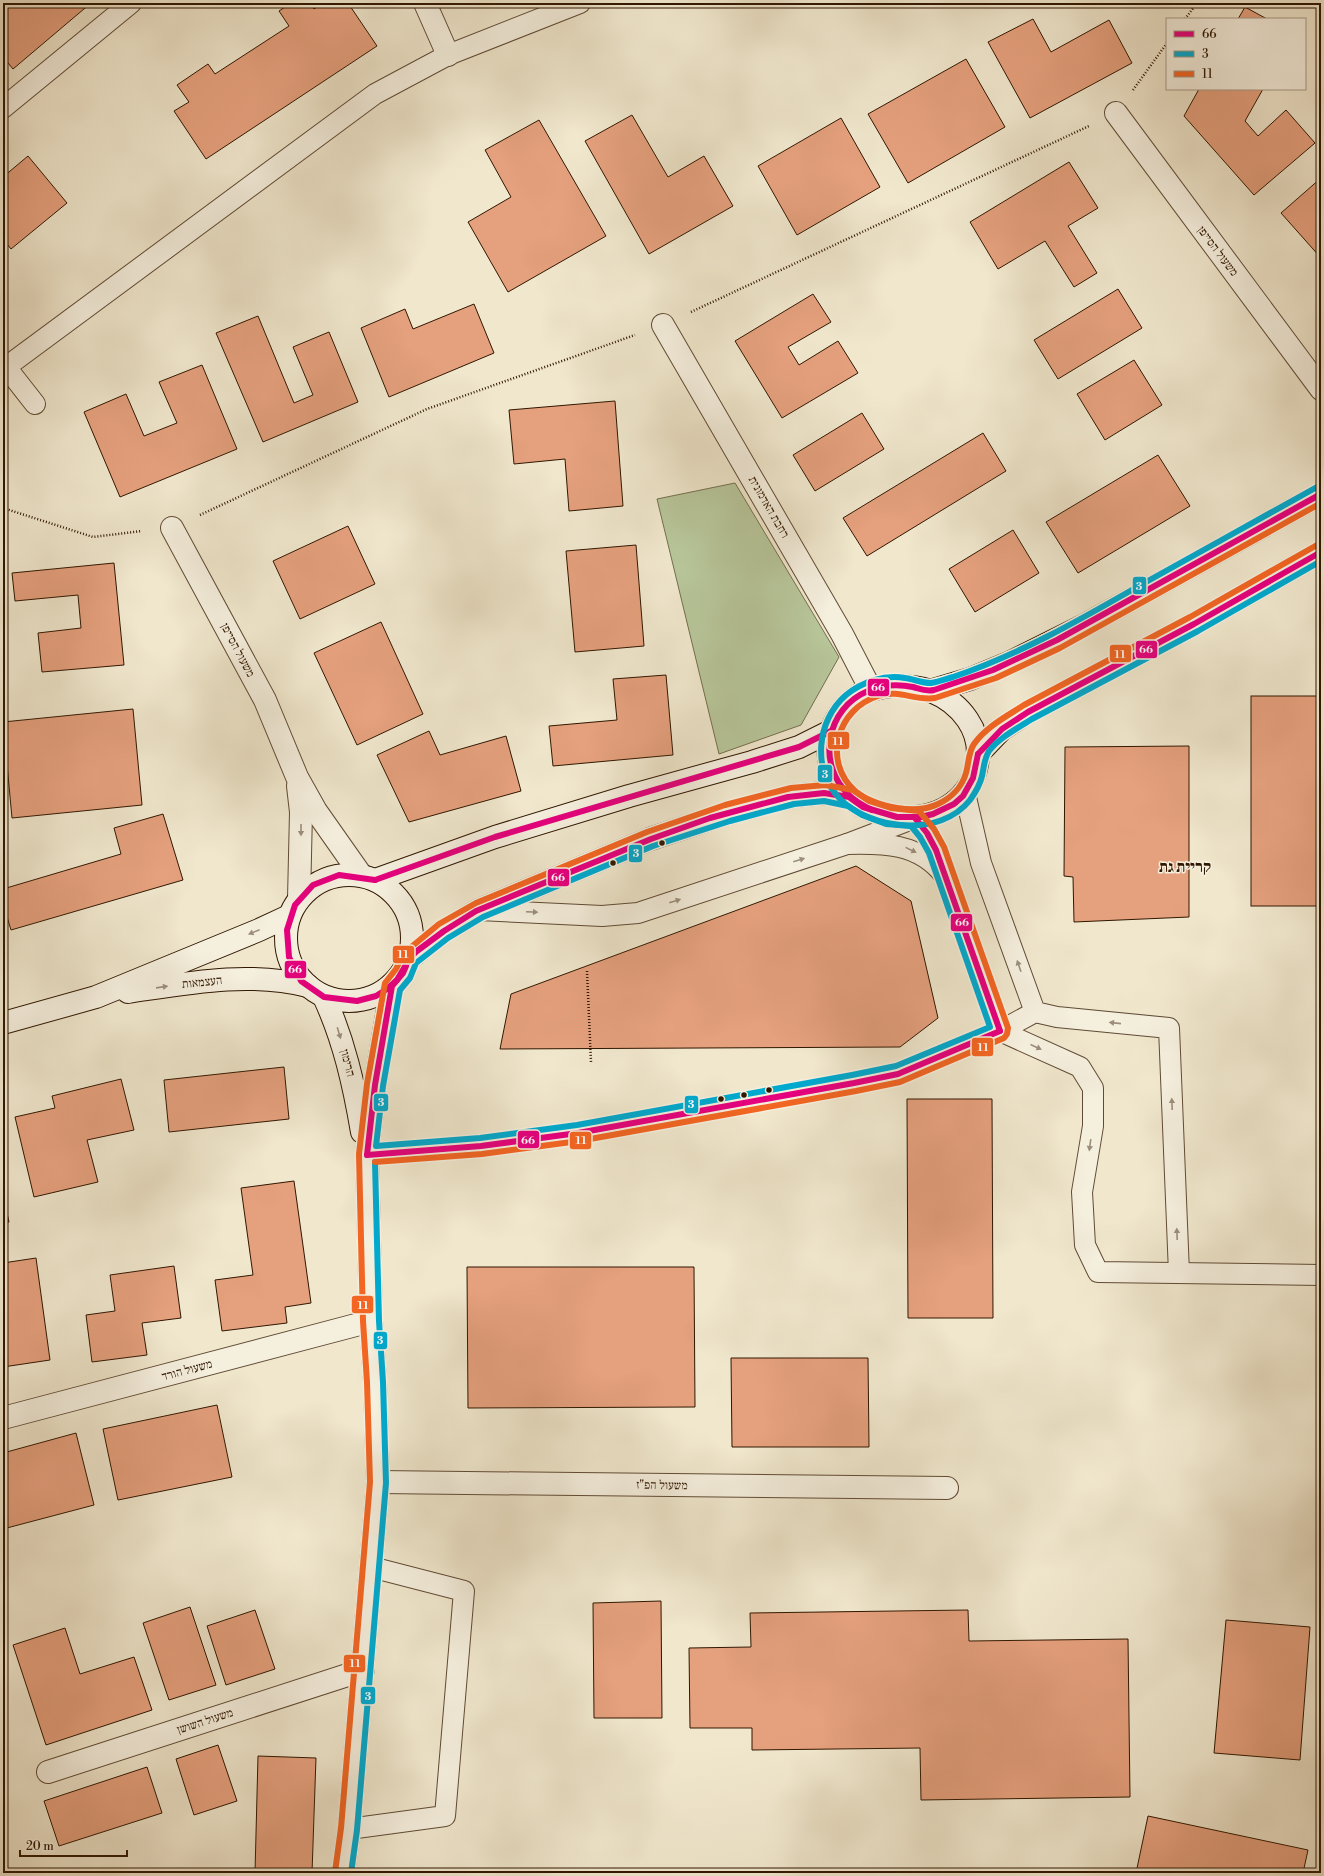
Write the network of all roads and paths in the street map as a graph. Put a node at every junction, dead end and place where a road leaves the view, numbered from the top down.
1 (131, 3) edge
2 (425, 3) edge
3 (580, 3) edge
4 (1197, 3) edge
5 (1186, 18) edge
6 (1166, 44) edge
7 (448, 56) junction
8 (3, 108) edge
9 (1116, 113) junction
10 (663, 325) junction
11 (1321, 388) edge
12 (35, 404) dead end
13 (1321, 494) edge
14 (3, 508) edge
15 (172, 528) junction
16 (1321, 552) edge
17 (871, 690) junction
18 (930, 691) junction
19 (831, 731) junction
20 (978, 754) junction
21 (297, 777) junction
22 (965, 793) junction
23 (851, 798) junction
24 (915, 818) junction
25 (847, 844) junction
26 (368, 878) junction
27 (947, 879) junction
28 (294, 907) junction
29 (479, 910) junction
30 (410, 958) junction
31 (587, 971) dead end
32 (392, 986) junction
33 (316, 992) junction
34 (96, 997) junction
35 (1035, 1012) junction
36 (3, 1023) edge
37 (1000, 1031) junction
38 (591, 1062) dead end
39 (367, 1155) junction
40 (1179, 1273) junction
41 (1321, 1275) edge
42 (371, 1321) junction
43 (3, 1418) edge
44 (378, 1482) junction
45 (947, 1488) dead end
46 (371, 1567) junction
47 (362, 1670) junction
48 (48, 1772) dead end
49 (349, 1828) junction
50 (343, 1873) edge

1 - 8 lane
2 - 7 street
3 - 7 lane
4 - 5 path
6 - 9 path
7 - 12 lane
9 - 10 path
9 - 11 street, משעול הסייפן
10 - 15 path
10 - 17 street, רחבת האדמונית
13 - 18 street
14 - 15 path
15 - 21 street, משעול הסייפן
16 - 20 street
17 - 18 street
17 - 19 street
18 - 20 street
19 - 23 street
19 - 26 street
20 - 22 street
21 - 26 street, משעול הסייפן
21 -> 28 street, משעול הסייפן
22 - 24 street
35 -> 22 lane
23 - 24 street
23 - 29 street
24 - 25 lane
24 - 27 lane
25 -> 27 lane
29 -> 25 lane
26 - 28 street
26 - 30 street
27 - 37 lane
28 - 33 street
28 -> 34 street, העצמאות
29 - 30 street
30 - 32 street
31 - 38 path
32 - 33 street
32 - 39 street, הרימון
34 -> 33 street, העצמאות
33 -> 39 street, הרימון
34 - 36 street, העצמאות
35 - 37 lane
40 -> 35 lane
37 - 39 lane
37 -> 40 lane
39 - 42 street, הרימון
40 - 41 lane
42 - 43 street, משעול הורד
42 - 44 street, הרימון
44 - 45 street, משעול הפ"ז
44 - 46 street, הרימון
46 - 47 street, הרימון
46 - 49 lane
47 - 48 street, משעול השושן
47 - 49 street, הרימון
49 - 50 street, הרימון

